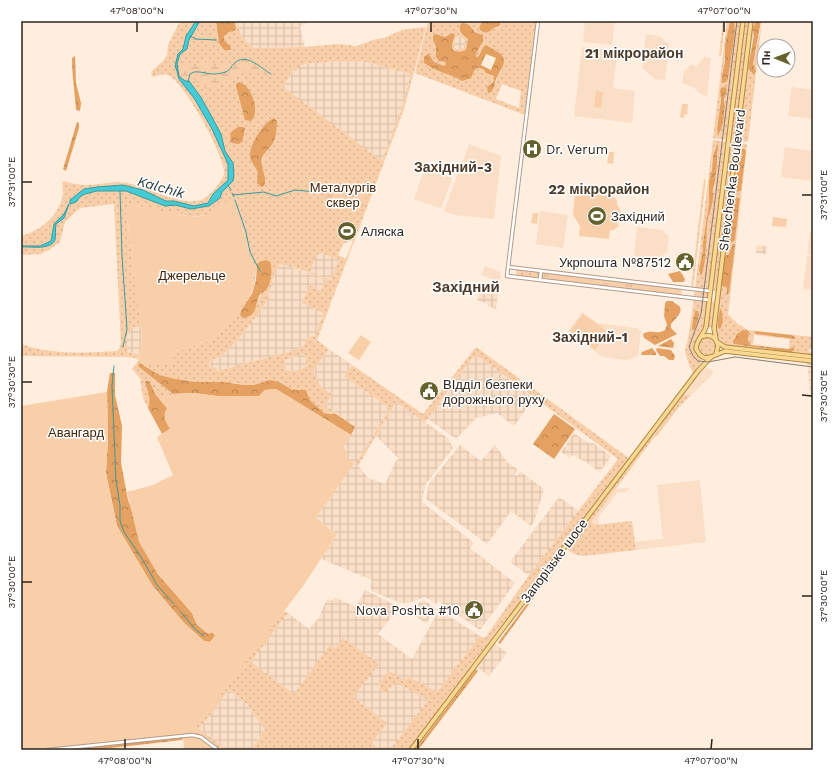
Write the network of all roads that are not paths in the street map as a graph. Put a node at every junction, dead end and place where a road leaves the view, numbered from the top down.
1 (538, 21) edge
2 (743, 21) edge
3 (751, 21) edge
4 (728, 141) junction
5 (737, 142) junction
6 (508, 267) junction
7 (541, 271) junction
8 (540, 280) junction
9 (710, 291) junction
10 (718, 292) junction
11 (709, 300) junction
12 (717, 301) junction
13 (701, 337) junction
14 (716, 340) junction
15 (701, 356) junction
16 (712, 356) junction
17 (813, 357) edge
18 (813, 361) edge
19 (704, 363) junction
20 (48, 750) edge
21 (218, 750) edge
22 (411, 750) edge

1 - 6 street
2 - 4 main road, Shevchenka Boulevard
3 - 5 main road, Shevchenka Boulevard
4 - 5 main road
4 - 9 main road, Shevchenka Boulevard
5 - 10 main road, Shevchenka Boulevard
6 - 7 street
6 - 8 street
7 - 8 street
7 - 9 street
8 - 11 street
9 - 10 main road
9 - 11 main road, Shevchenka Boulevard
10 - 12 main road, Shevchenka Boulevard
11 - 12 main road
11 - 13 main road, Shevchenka Boulevard
12 - 14 main road, Shevchenka Boulevard
13 - 14 main road
13 - 15 main road
14 - 16 main road
14 - 17 main road
15 - 16 main road
15 - 19 main road
16 - 18 main road
16 - 19 main road
19 - 22 main road
20 - 21 street

